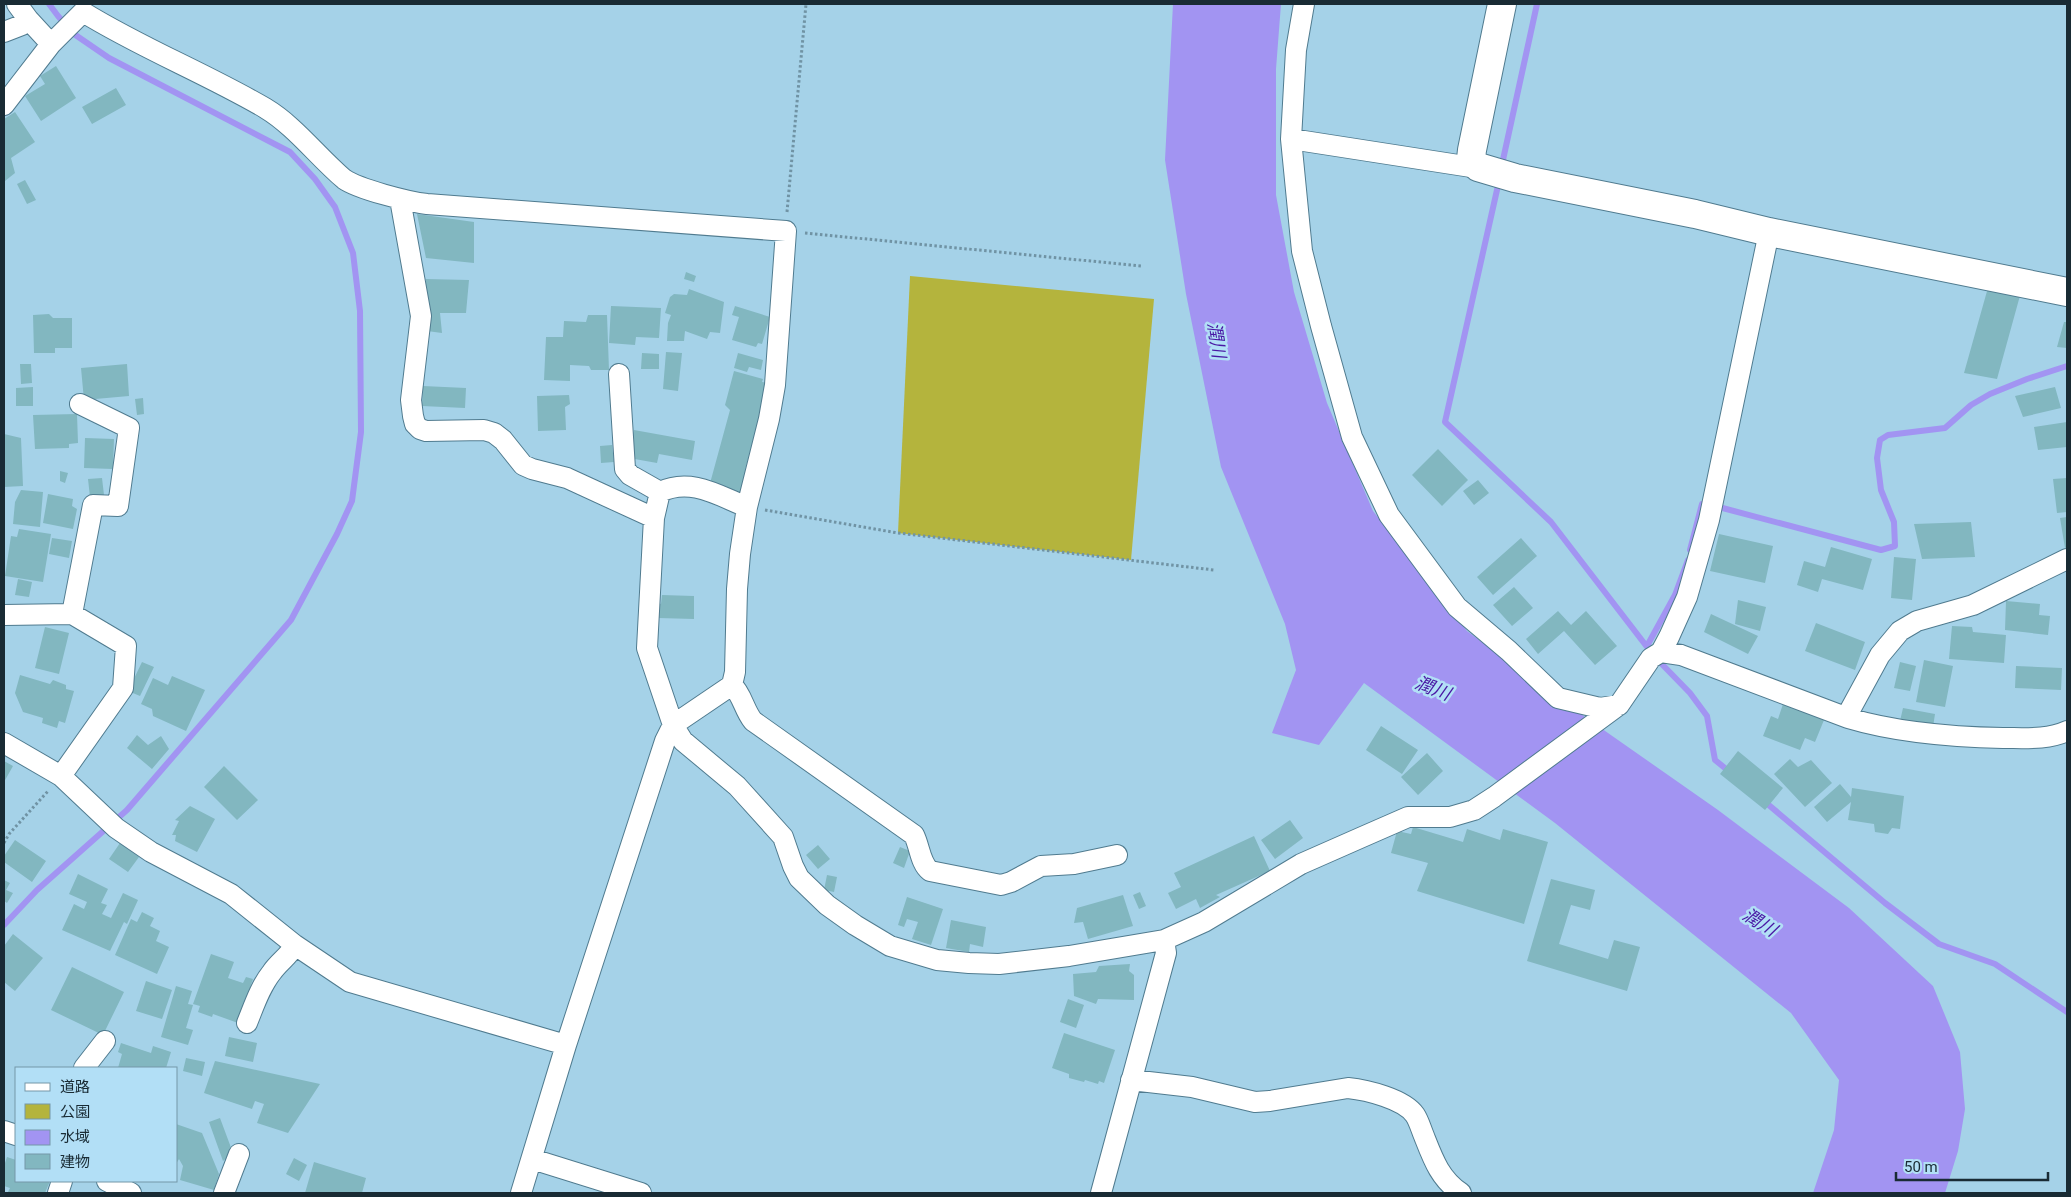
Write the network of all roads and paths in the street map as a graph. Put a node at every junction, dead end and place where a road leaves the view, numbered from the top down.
1 (806, 4) edge
2 (1304, 4) edge
3 (1502, 4) edge
4 (23, 11) edge
5 (4, 32) edge
6 (55, 40) junction
7 (4, 105) edge
8 (1291, 139) junction
9 (1484, 169) junction
10 (400, 199) junction
11 (786, 231) junction
12 (1770, 232) junction
13 (1140, 266) dead end
14 (2006, 281) junction
15 (2067, 292) edge
16 (2067, 298) edge
17 (2067, 302) edge
18 (619, 374) dead end
19 (80, 404) dead end
20 (660, 492) junction
21 (747, 507) junction
22 (654, 518) junction
23 (2067, 559) edge
24 (1214, 570) dead end
25 (72, 614) junction
26 (4, 615) edge
27 (1661, 652) junction
28 (732, 685) junction
29 (1619, 705) junction
30 (1848, 718) junction
31 (673, 725) junction
32 (2067, 731) edge
33 (4, 743) edge
34 (61, 776) junction
35 (4, 842) edge
36 (1116, 855) dead end
37 (1164, 940) junction
38 (296, 945) junction
39 (247, 1023) dead end
40 (105, 1041) dead end
41 (566, 1045) junction
42 (85, 1067) edge
43 (1131, 1080) junction
44 (239, 1154) dead end
45 (532, 1158) junction
46 (109, 1182) edge
47 (131, 1193) edge
48 (224, 1193) edge
49 (521, 1193) edge
50 (641, 1193) edge
51 (1101, 1193) edge
52 (1461, 1193) edge

1 - 11 path
2 - 8 street
3 - 9 street
4 - 5 street
4 - 6 street
6 - 7 street
6 - 10 street
8 - 9 street
8 - 29 street
9 - 12 street
10 - 11 street
10 - 22 street
11 - 13 path
11 - 21 street
12 - 14 street
12 - 27 street
14 - 15 street
14 - 16 street
14 - 17 street
18 - 20 street
19 - 25 street
20 - 21 street
20 - 22 street
21 - 24 path
21 - 28 street
22 - 31 street
23 - 30 street
25 - 26 street
25 - 34 street
27 - 29 street
27 - 30 street
28 - 31 street
28 - 36 street
29 - 37 street
30 - 32 street
31 - 37 street
31 - 41 street
33 - 34 street
34 - 35 path
34 - 38 street
37 - 43 street
38 - 39 street
38 - 41 street
40 - 42 street
41 - 45 street
43 - 51 street
43 - 52 street
44 - 48 street
45 - 49 street
45 - 50 street
46 - 47 street

